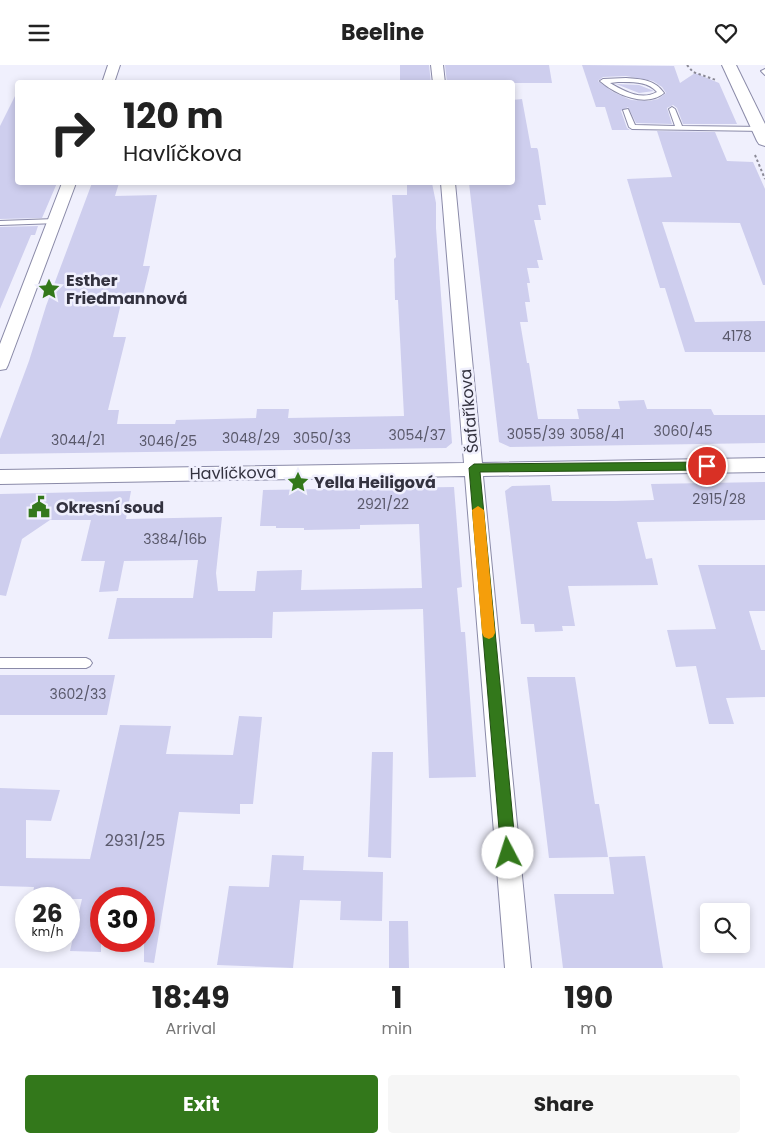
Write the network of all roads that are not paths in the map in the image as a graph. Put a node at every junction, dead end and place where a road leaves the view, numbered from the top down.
1 (114, 65) edge
2 (437, 65) edge
3 (729, 65) edge
4 (109, 80) edge
5 (439, 80) edge
6 (603, 81) joint
7 (672, 109) dead end
8 (626, 110) dead end
9 (679, 127) junction
10 (763, 132) edge
11 (68, 185) edge
12 (448, 185) edge
13 (55, 221) junction
14 (0, 223) edge
15 (0, 365) edge
16 (765, 465) edge
17 (474, 468) junction
18 (0, 477) edge
19 (0, 663) edge
20 (86, 663) dead end
21 (518, 968) edge

1 - 4 street
2 - 5 street
3 - 10 street
6 - 6 lane
7 - 9 lane
8 - 9 lane
9 - 10 lane
11 - 13 street
12 - 17 street, Šafaříkova
13 - 14 lane
13 - 15 street
16 - 17 street, Havlíčkova
17 - 18 street, Havlíčkova
17 - 21 street, Šafaříkova
19 - 20 lane

